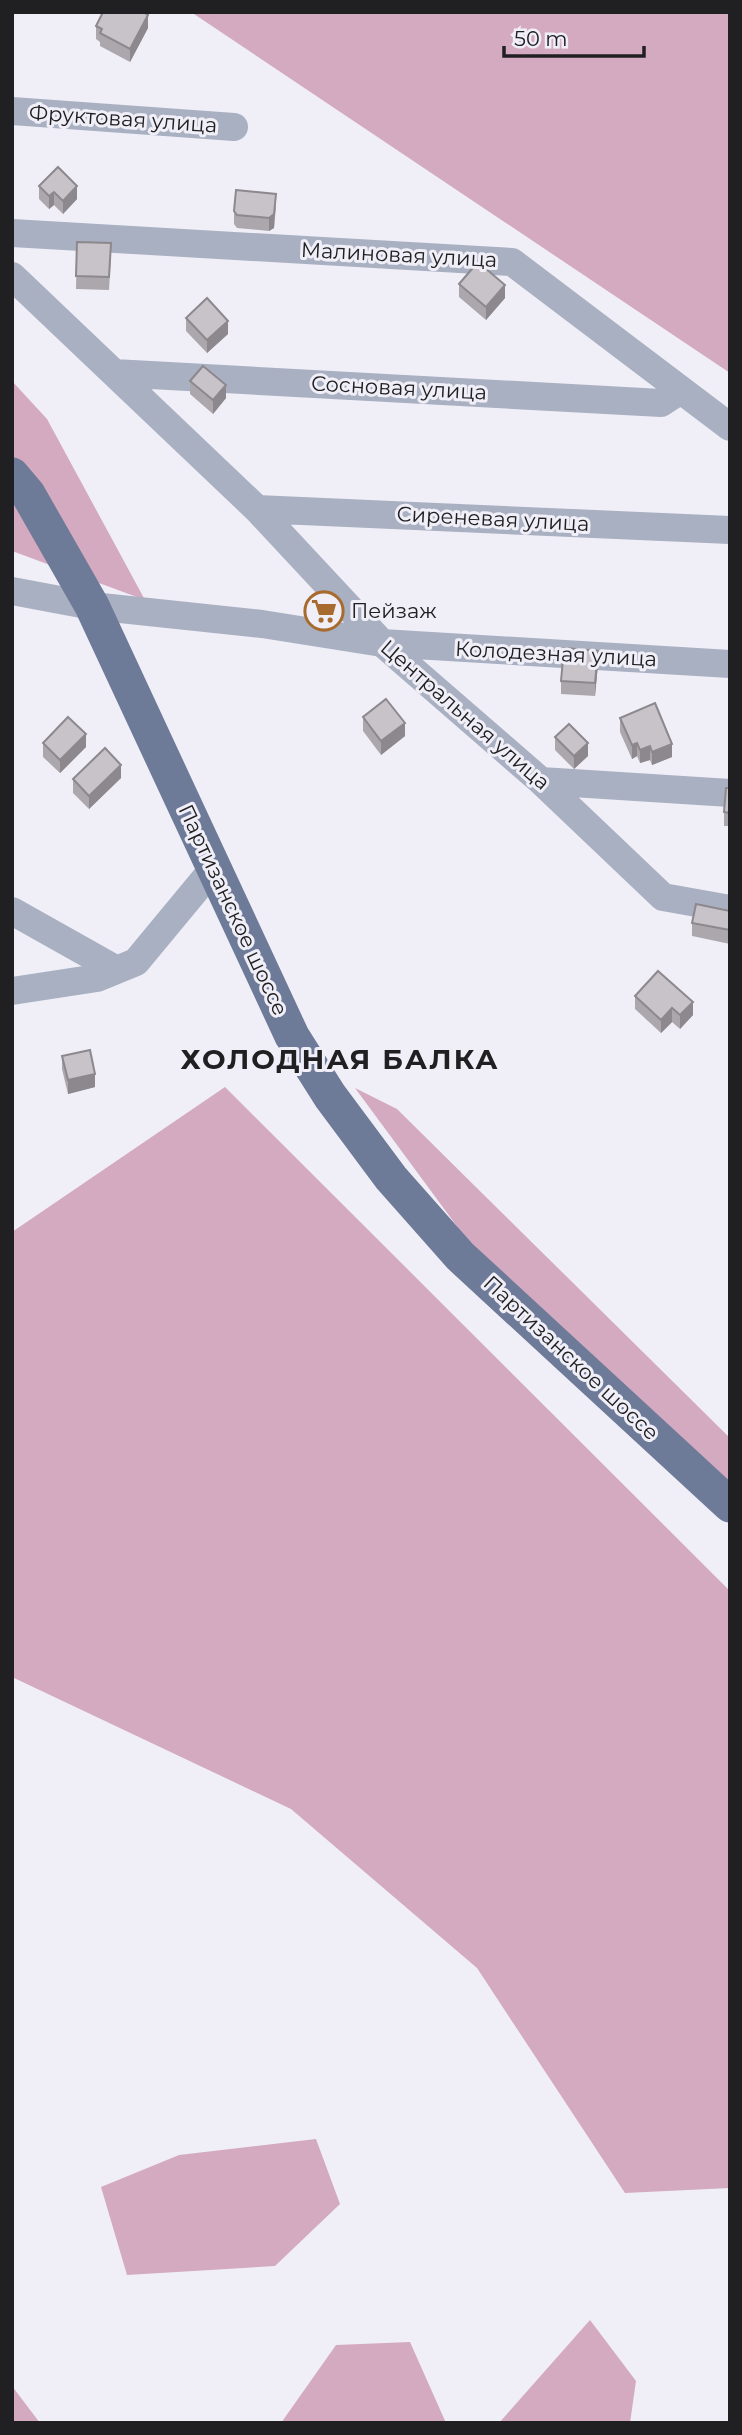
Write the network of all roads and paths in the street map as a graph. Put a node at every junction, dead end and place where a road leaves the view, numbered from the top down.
1 (12, 111) edge
2 (234, 127) dead end
3 (12, 233) edge
4 (12, 276) edge
5 (114, 373) junction
6 (681, 390) junction
7 (730, 427) edge
8 (12, 475) edge
9 (257, 509) junction
10 (730, 530) edge
11 (12, 591) edge
12 (92, 606) junction
13 (382, 643) junction
14 (730, 664) edge
15 (541, 781) junction
16 (730, 793) edge
17 (213, 869) junction
18 (730, 909) edge
19 (12, 911) edge
20 (117, 970) junction
21 (12, 991) edge
22 (730, 1504) edge

1 - 2 street, Фруктовая улица
3 - 6 street, Малиновая улица
4 - 5 street, Центральная улица
5 - 6 street, Сосновая улица
5 - 9 street, Центральная улица
6 - 7 street, Малиновая улица
8 - 12 main road, Партизанское шоссе
9 - 10 street, Сиреневая улица
9 - 13 street, Центральная улица
11 - 12 street, Колодезная улица
12 - 13 street, Колодезная улица
12 - 17 main road, Партизанское шоссе
13 - 14 street, Колодезная улица
13 - 15 street, Центральная улица
15 - 16 street
15 - 18 street, Центральная улица
17 - 20 street
17 - 22 main road, Партизанское шоссе
19 - 20 street
20 - 21 street

